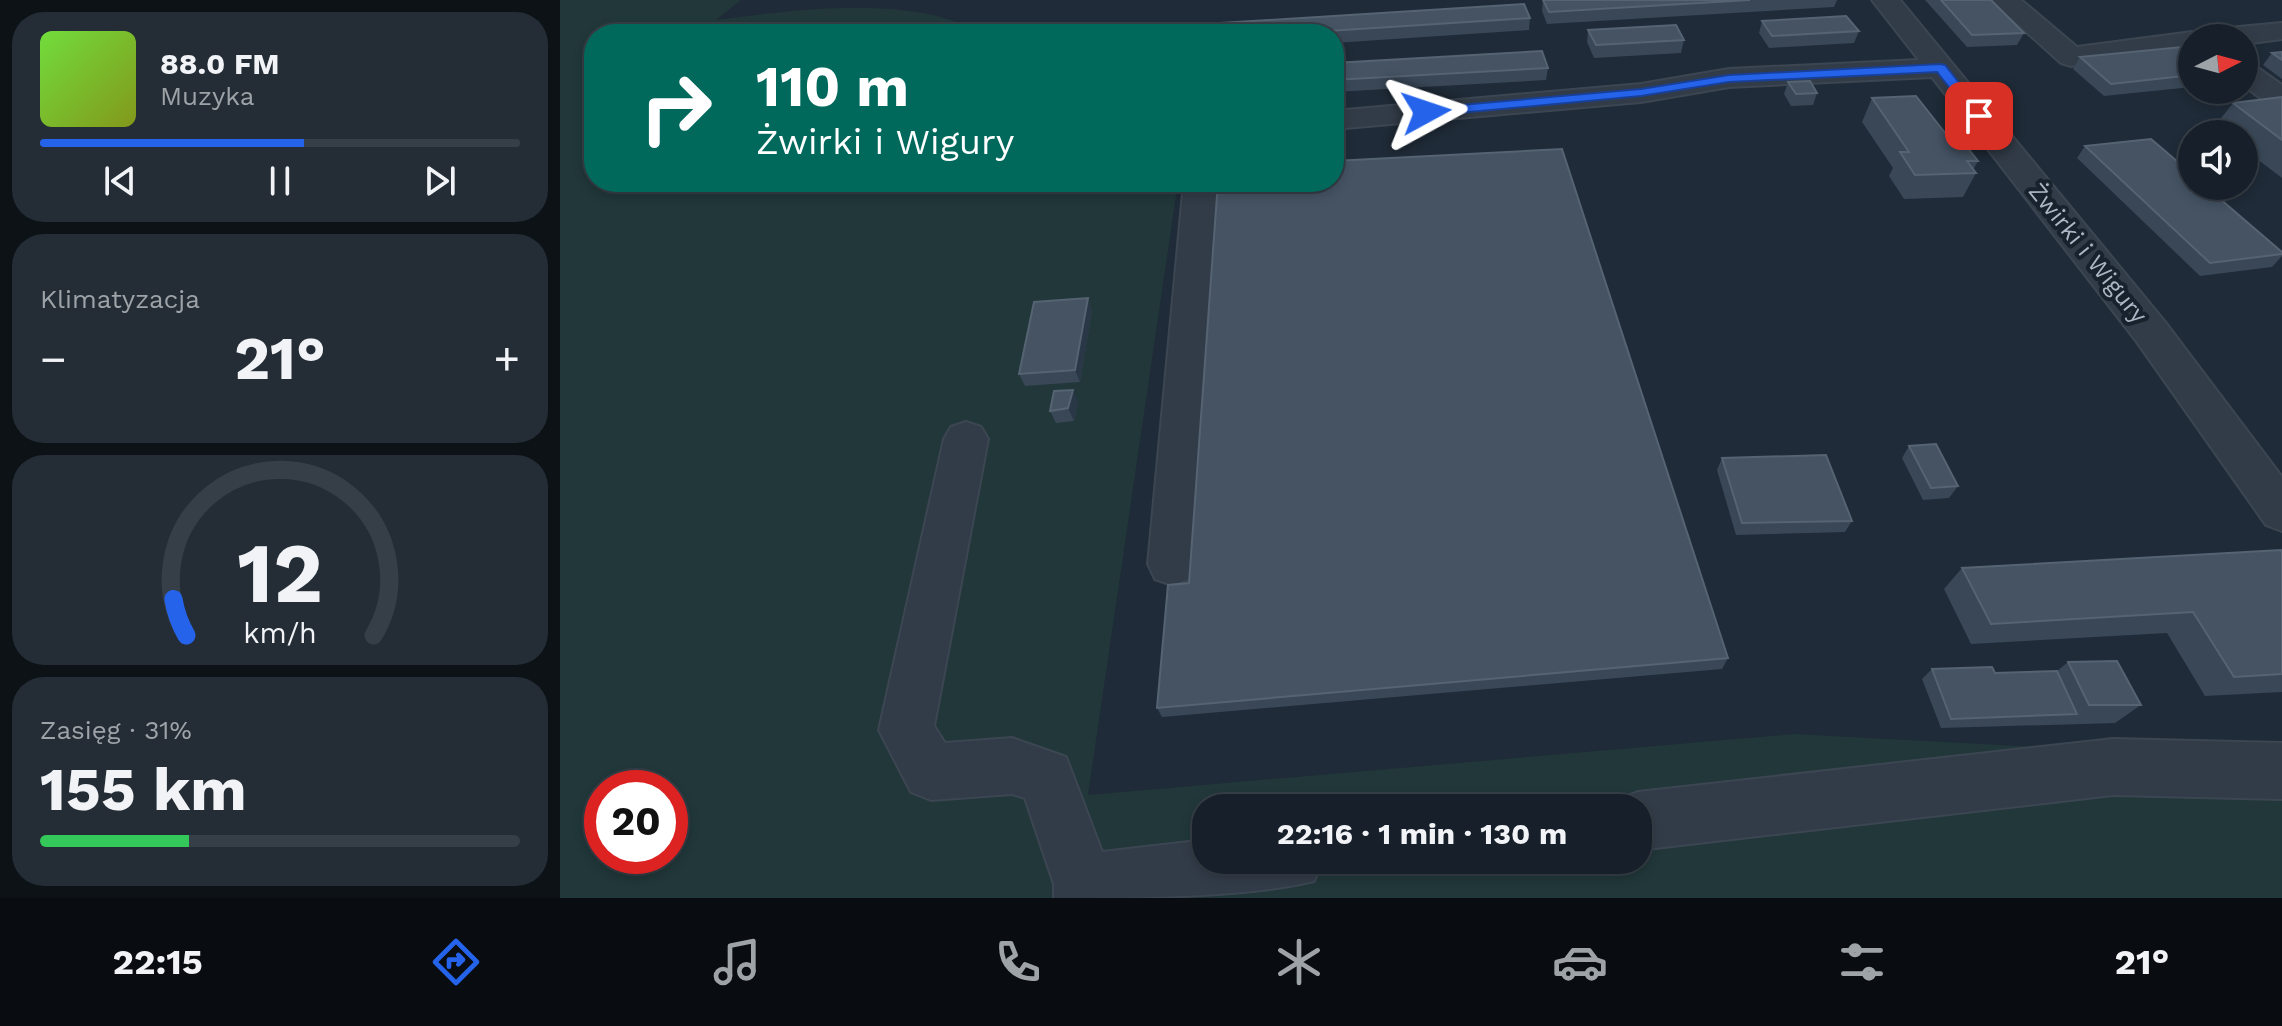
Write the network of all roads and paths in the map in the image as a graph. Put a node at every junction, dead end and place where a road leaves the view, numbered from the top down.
1 (1886, 0) edge
2 (2005, 0) edge
3 (2282, 31) edge
4 (2258, 34) edge
5 (2178, 43) edge
6 (1940, 68) junction
7 (2258, 82) edge
8 (2282, 99) edge
9 (1344, 119) edge
10 (1200, 192) edge
11 (966, 439) dead end
12 (2282, 512) edge
13 (1172, 564) dead end
14 (2282, 771) edge
15 (1652, 819) edge
16 (1199, 874) edge
17 (1084, 891) edge

1 - 6 street, Żwirki i Wigury
2 - 5 street
3 - 4 street
6 - 9 street
6 - 12 street, Żwirki i Wigury
7 - 8 street
10 - 13 street
11 - 17 street
14 - 15 street
16 - 17 street

